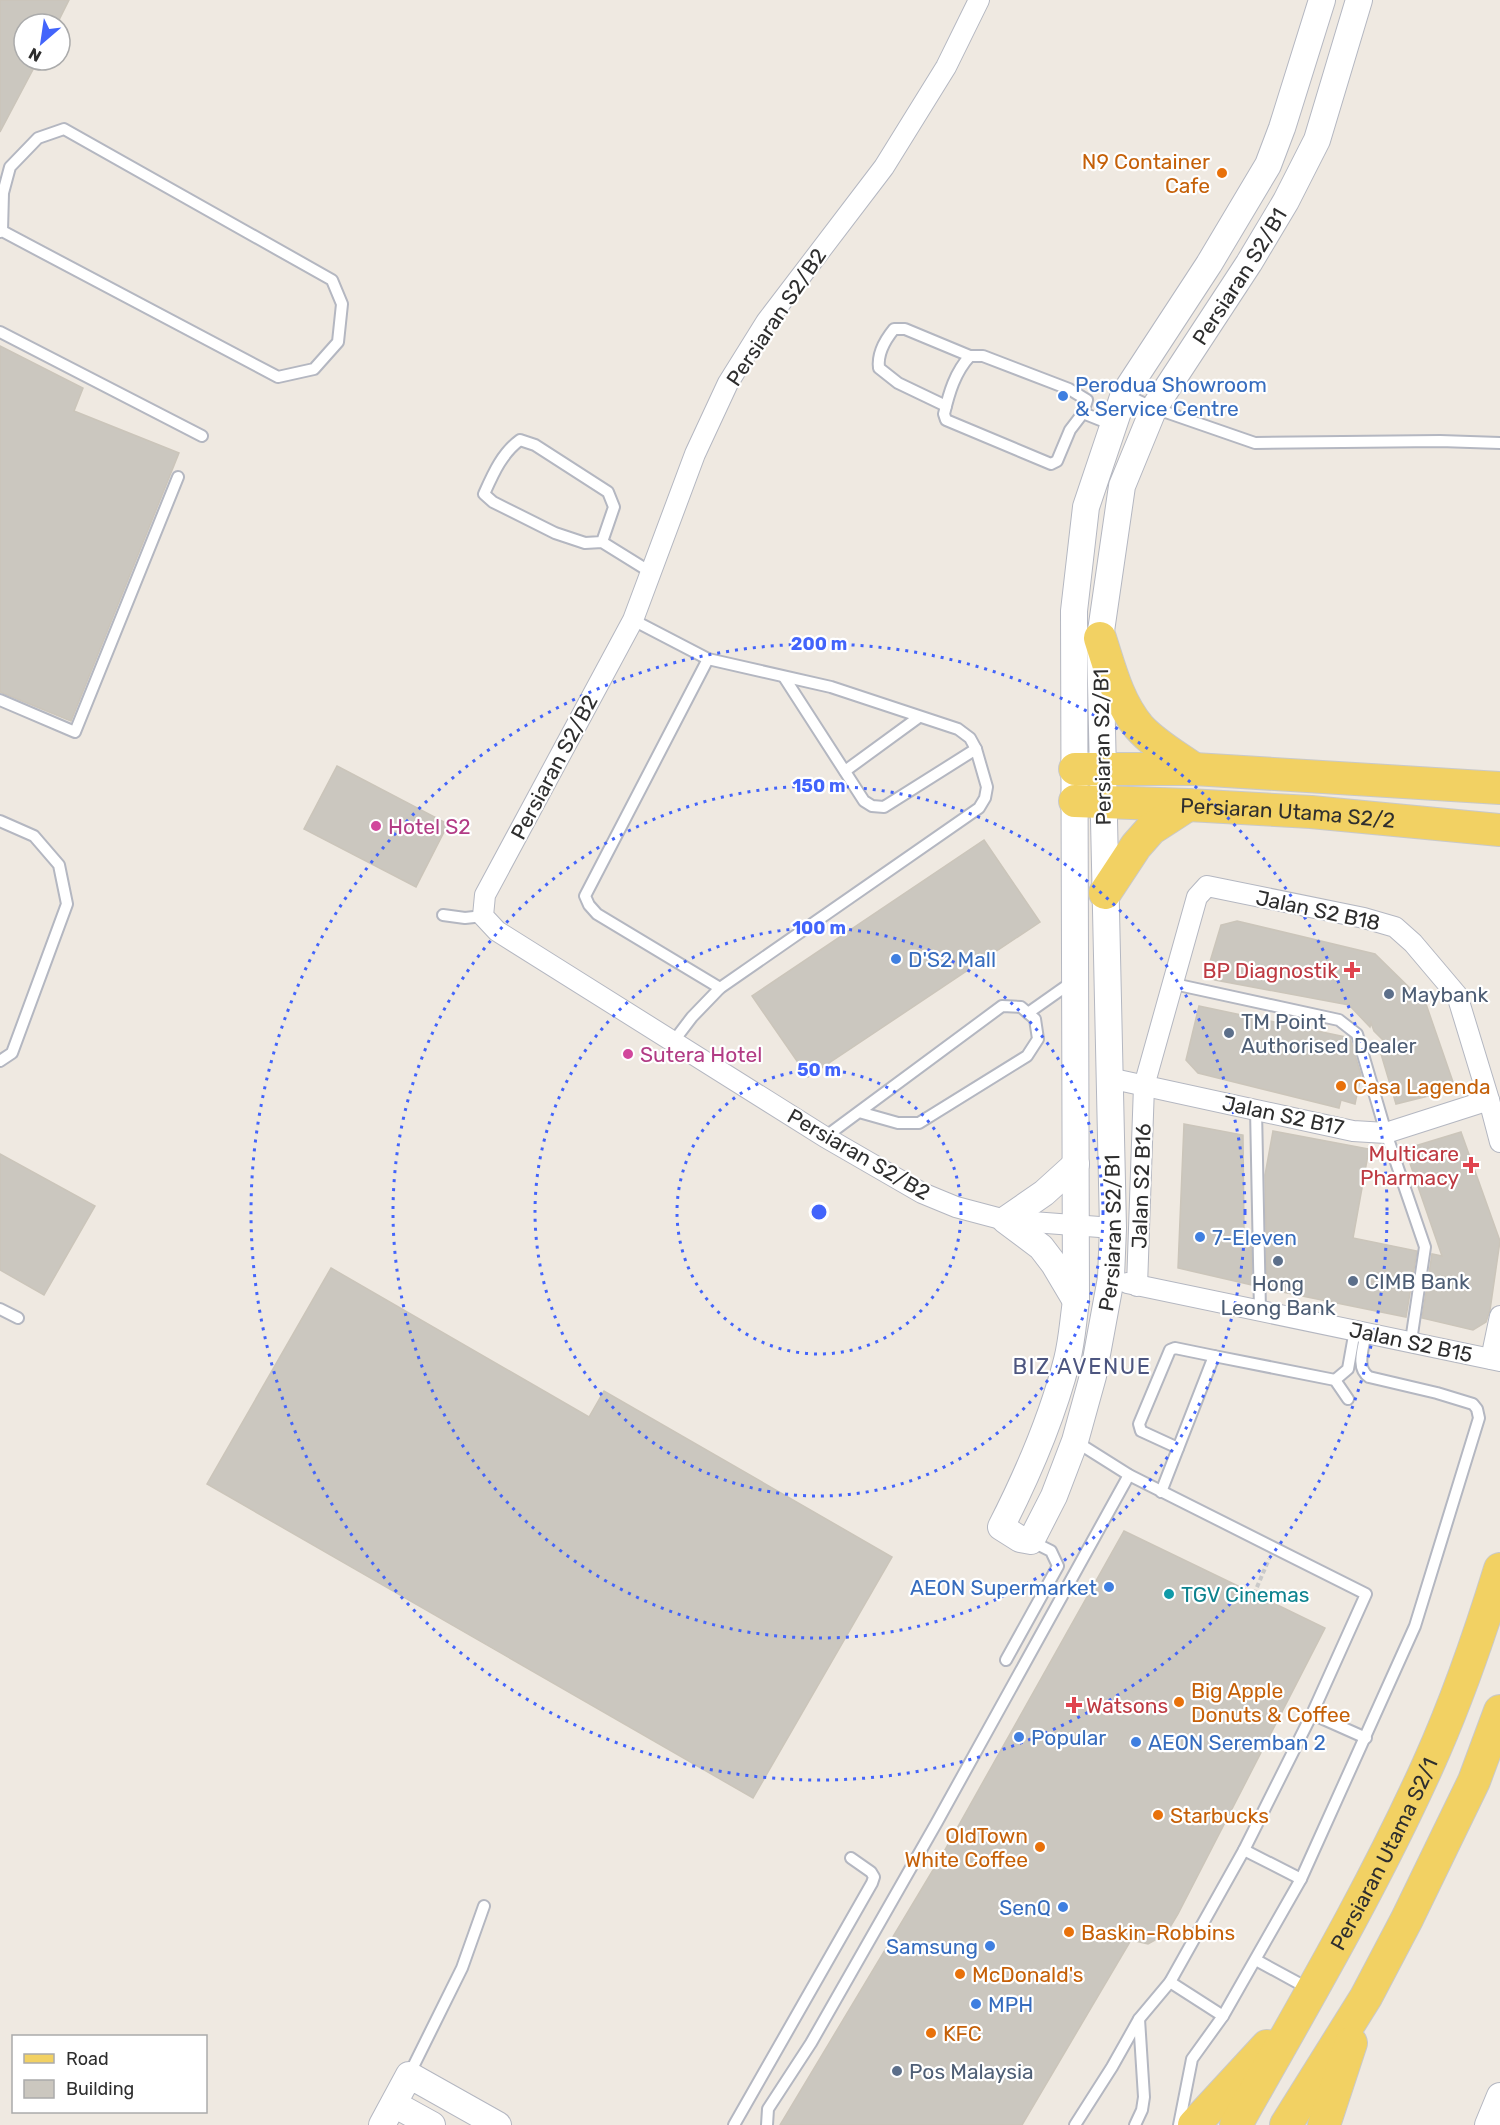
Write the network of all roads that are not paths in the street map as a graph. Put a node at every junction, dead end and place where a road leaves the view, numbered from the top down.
1 (980, 0) edge
2 (1322, 0) edge
3 (1359, 0) edge
4 (1, 231) edge
5 (0, 332) edge
6 (970, 356) junction
7 (1124, 394) junction
8 (946, 406) junction
9 (1154, 408) junction
10 (1083, 413) junction
11 (1113, 425) junction
12 (202, 436) dead end
13 (1500, 443) edge
14 (178, 477) dead end
15 (602, 542) junction
16 (652, 573) junction
17 (633, 620) junction
18 (1100, 638) junction
19 (708, 659) junction
20 (784, 678) junction
21 (0, 700) edge
22 (919, 717) junction
23 (976, 749) junction
24 (1089, 769) junction
25 (1194, 769) junction
26 (845, 771) junction
27 (1499, 787) edge
28 (1089, 801) junction
29 (1188, 805) junction
30 (0, 821) edge
31 (1485, 829) edge
32 (1500, 849) edge
33 (1105, 892) junction
34 (443, 915) dead end
35 (483, 916) junction
36 (1076, 980) junction
37 (1174, 984) junction
38 (720, 988) junction
39 (1028, 1013) junction
40 (674, 1042) junction
41 (0, 1061) edge
42 (1109, 1078) junction
43 (1144, 1086) junction
44 (1489, 1100) junction
45 (1256, 1109) junction
46 (859, 1112) junction
47 (1386, 1133) junction
48 (825, 1137) junction
49 (1500, 1142) edge
50 (1076, 1164) junction
51 (1005, 1220) junction
52 (1076, 1225) junction
53 (1113, 1228) junction
54 (1111, 1278) junction
55 (1137, 1286) junction
56 (1077, 1301) junction
57 (0, 1309) edge
58 (1260, 1311) junction
59 (1500, 1316) edge
60 (18, 1318) dead end
61 (1361, 1331) junction
62 (1411, 1341) junction
63 (1214, 1356) junction
64 (1496, 1360) edge
65 (1335, 1380) junction
66 (1348, 1399) dead end
67 (1075, 1441) junction
68 (1178, 1448) junction
69 (1129, 1475) junction
70 (1161, 1492) junction
71 (1030, 1541) junction
72 (1500, 1569) edge
73 (1006, 1660) dead end
74 (1500, 1711) edge
75 (1312, 1714) junction
76 (1366, 1738) junction
77 (1244, 1850) junction
78 (851, 1858) dead end
79 (1301, 1879) junction
80 (484, 1906) dead end
81 (1256, 1960) junction
82 (1170, 1982) junction
83 (1366, 1997) junction
84 (1307, 2000) junction
85 (1223, 2016) junction
86 (1139, 2019) junction
87 (410, 2075) junction
88 (1500, 2096) edge
89 (388, 2115) edge
90 (432, 2125) edge
91 (498, 2125) edge
92 (734, 2125) edge
93 (767, 2125) edge
94 (1076, 2125) edge
95 (1135, 2125) edge
96 (1179, 2125) edge
97 (1194, 2125) edge
98 (1236, 2125) edge
99 (1286, 2125) edge
100 (1324, 2125) edge
101 (1488, 2125) edge

1 - 16 street, Persiaran S2/B2
2 - 7 street, Persiaran S2/B1
3 - 9 street, Persiaran S2/B1
4 - 4 lane
5 - 12 lane
6 - 8 lane
6 - 8 lane
6 - 10 lane
7 - 9 lane
7 - 11 street, Persiaran S2/B1
8 - 10 lane
9 - 13 lane
9 - 18 street, Persiaran S2/B1
10 - 11 lane
11 - 24 street, Persiaran S2/B1
14 - 21 lane
15 - 15 lane
15 - 16 lane
16 - 17 street, Persiaran S2/B2
17 - 19 lane
17 - 35 street, Persiaran S2/B2
18 - 24 street, Persiaran S2/B1
18 - 25 main road
19 - 20 lane
19 - 38 lane
20 - 22 lane
20 - 26 lane
22 - 23 lane
22 - 26 lane
23 - 26 lane
23 - 38 lane
24 - 25 main road, Persiaran Utama S2/2
24 - 28 street, Persiaran S2/B1
25 - 27 main road, Persiaran Utama S2/2
28 - 29 main road, Persiaran Utama S2/2
28 - 33 street, Persiaran S2/B1
28 - 36 street, Persiaran S2/B1
29 - 31 main road, Persiaran Utama S2/2
29 - 33 main road
30 - 41 lane
31 - 32 main road
33 - 42 street, Persiaran S2/B1
34 - 35 lane
35 - 40 street, Persiaran S2/B2
36 - 39 lane
36 - 50 street, Persiaran S2/B1
37 - 43 street, Jalan S2 B18
37 - 44 street, Jalan S2 B18
37 - 47 lane
38 - 40 lane
39 - 46 lane
39 - 46 lane
40 - 48 street, Persiaran S2/B2
42 - 43 street, Jalan S2 B17
42 - 53 street, Persiaran S2/B1
43 - 45 street, Jalan S2 B17
43 - 55 street, Jalan S2 B16
44 - 47 street, Jalan S2 B17
44 - 49 street, Jalan S2 B18
45 - 47 street, Jalan S2 B17
45 - 58 lane
46 - 48 lane
47 - 62 lane
48 - 51 street, Persiaran S2/B2
50 - 51 street
50 - 52 street, Persiaran S2/B1
51 - 52 street, Persiaran S2/B2
51 - 56 street
52 - 53 street, Persiaran S2/B2
52 - 56 street, Persiaran S2/B1
53 - 54 street, Persiaran S2/B1
54 - 55 street, Jalan S2 B15
54 - 67 street, Persiaran S2/B1
55 - 58 street, Jalan S2 B15
56 - 71 street, Persiaran S2/B1
57 - 60 lane
58 - 61 street, Jalan S2 B15
59 - 64 street
61 - 62 street, Jalan S2 B15
61 - 65 lane
61 - 76 lane
62 - 64 street, Jalan S2 B15
63 - 65 lane
63 - 68 lane
63 - 68 lane
65 - 66 lane
67 - 69 lane
67 - 71 street, Persiaran S2/B1
68 - 70 lane
69 - 70 lane
69 - 93 lane
70 - 75 lane
71 - 73 lane
72 - 84 main road, Persiaran Utama S2/1
74 - 83 main road
75 - 76 lane
75 - 77 lane
76 - 79 lane
77 - 79 lane
77 - 82 lane
78 - 92 lane
79 - 81 lane
80 - 87 lane
81 - 84 lane
81 - 85 lane
82 - 85 lane
82 - 86 lane
83 - 99 main road
83 - 100 main road
84 - 97 main road
84 - 98 main road, Persiaran Utama S2/1
85 - 96 lane
86 - 94 lane
86 - 95 lane
87 - 89 street
87 - 91 street
88 - 101 street
89 - 90 street

